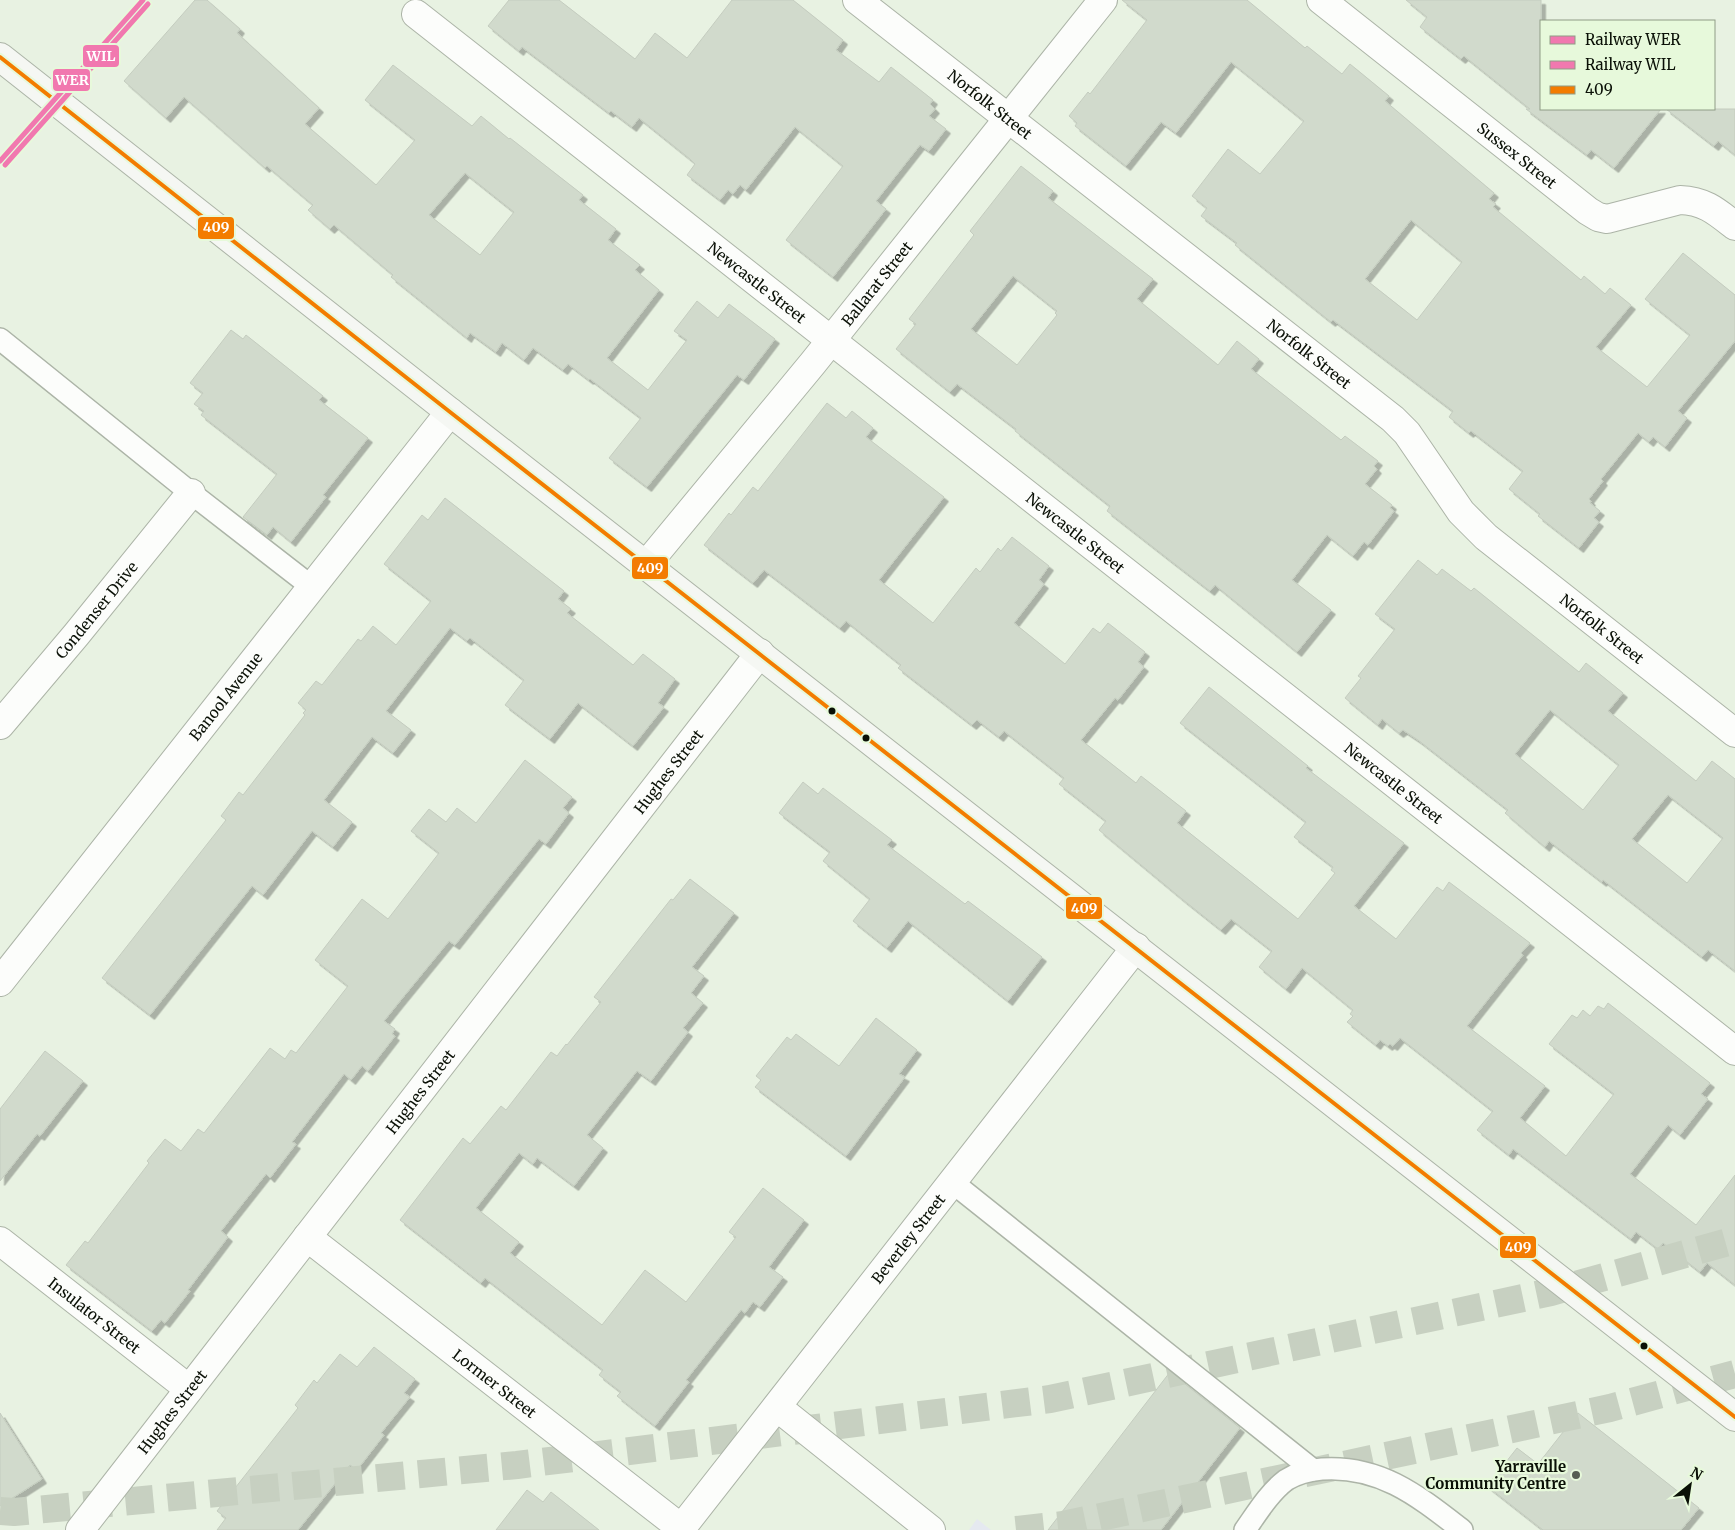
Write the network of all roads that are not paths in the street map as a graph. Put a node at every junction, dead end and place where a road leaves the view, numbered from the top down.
1 (857, 0) edge
2 (1103, 0) edge
3 (1321, 0) edge
4 (416, 14) dead end
5 (0, 56) edge
6 (1009, 120) junction
7 (1735, 226) edge
8 (0, 339) edge
9 (831, 340) junction
10 (450, 412) junction
11 (192, 493) junction
12 (646, 565) junction
13 (312, 587) junction
14 (760, 653) junction
15 (0, 725) edge
16 (1735, 733) edge
17 (1136, 947) junction
18 (0, 982) edge
19 (1735, 1051) edge
20 (952, 1182) junction
21 (307, 1237) junction
22 (0, 1241) edge
23 (189, 1389) junction
24 (777, 1407) junction
25 (1735, 1417) edge
26 (1313, 1470) junction
27 (681, 1529) edge
28 (80, 1530) edge
29 (931, 1530) edge
30 (1245, 1530) edge
31 (1462, 1530) edge

1 - 6 street, Norfolk Street
2 - 6 street, Ballarat Street
3 - 7 street, Sussex Street
4 - 9 street, Newcastle Street
5 - 10 main road
6 - 9 street, Ballarat Street
6 - 16 street, Norfolk Street
8 - 11 lane
9 - 12 street, Ballarat Street
9 - 19 street, Newcastle Street
10 - 12 main road
10 - 13 street, Banool Avenue
11 - 13 lane
11 - 15 street, Condenser Drive
12 - 14 main road
13 - 18 street, Banool Avenue
14 - 17 main road
14 - 21 street, Hughes Street
17 - 20 street, Beverley Street
17 - 25 main road
20 - 24 street, Beverley Street
20 - 26 lane
21 - 23 street, Hughes Street
21 - 27 street, Lormer Street
22 - 23 street, Insulator Street
23 - 28 street, Hughes Street
24 - 27 street, Beverley Street
24 - 29 street
26 - 30 lane
26 - 31 lane

